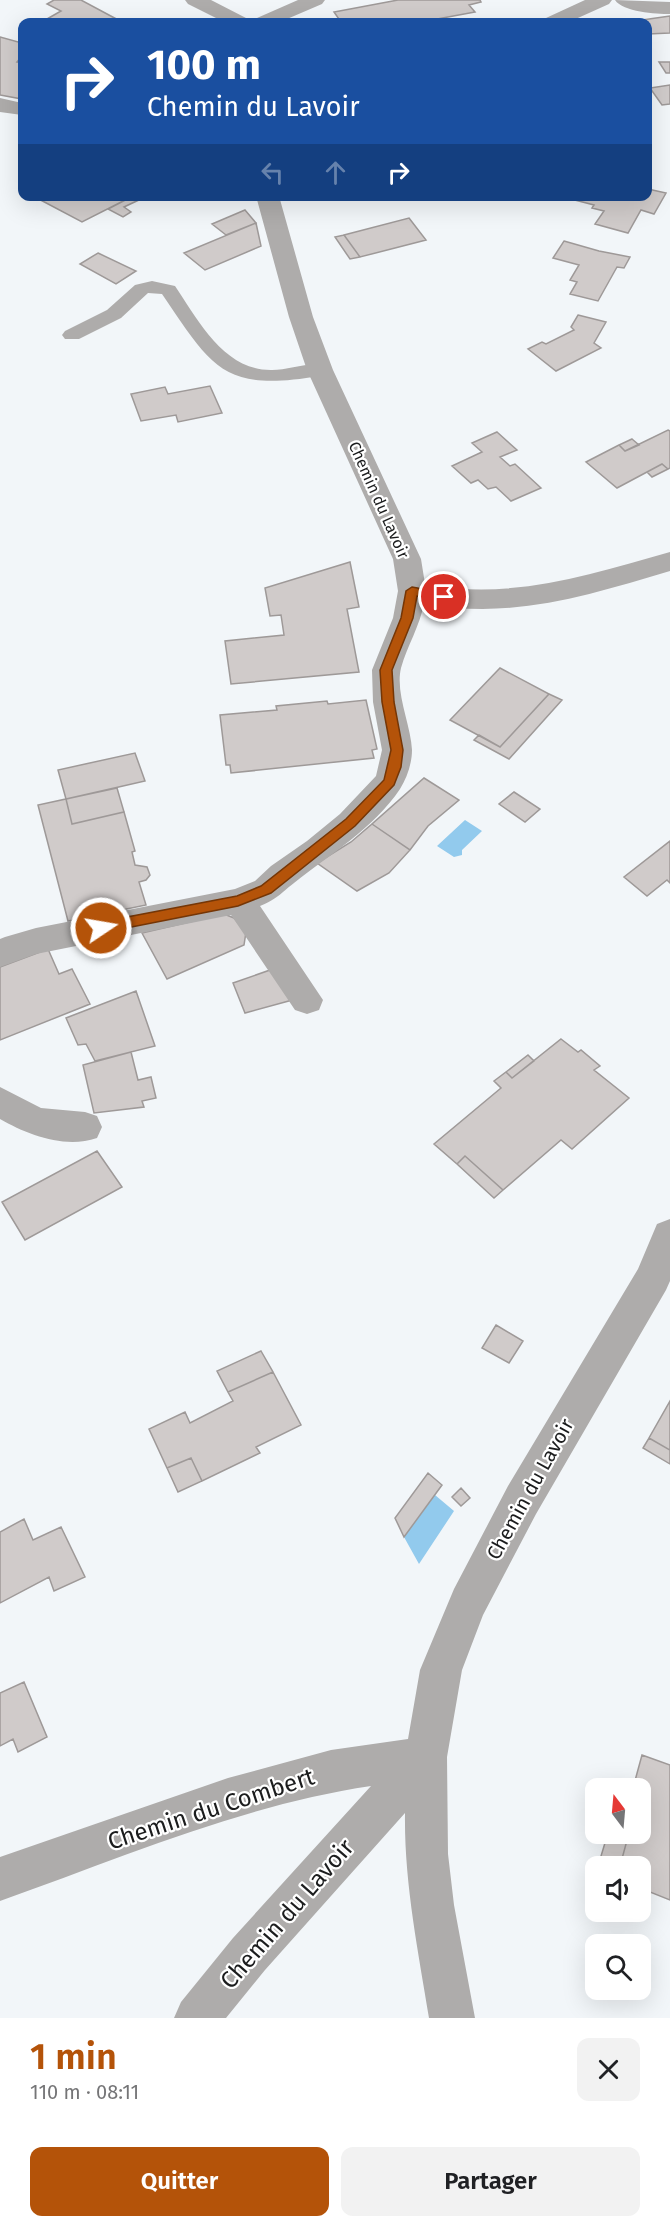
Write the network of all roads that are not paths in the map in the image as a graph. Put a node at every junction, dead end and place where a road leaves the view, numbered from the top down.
1 (195, 0) edge
2 (602, 0) edge
3 (625, 0) edge
4 (304, 2) edge
5 (670, 8) edge
6 (231, 18) edge
7 (272, 18) edge
8 (562, 18) edge
9 (0, 105) edge
10 (18, 108) edge
11 (268, 201) edge
12 (72, 335) dead end
13 (320, 370) junction
14 (670, 561) edge
15 (412, 591) junction
16 (238, 901) junction
17 (0, 954) edge
18 (307, 1000) dead end
19 (0, 1102) edge
20 (85, 1127) dead end
21 (670, 1235) edge
22 (426, 1756) junction
23 (0, 1879) edge
24 (197, 2018) edge
25 (452, 2018) edge

1 - 6 street
2 - 8 street
3 - 5 street
4 - 7 street
9 - 10 street
11 - 13 street, Chemin du Lavoir
12 - 13 lane
13 - 15 street, Chemin du Lavoir
14 - 15 street
15 - 16 street
16 - 17 street
16 - 18 street
19 - 20 street
21 - 22 street, Chemin du Lavoir
22 - 23 street, Chemin du Combert
22 - 24 street, Chemin du Lavoir
22 - 25 street, Chemin du Lavoir

